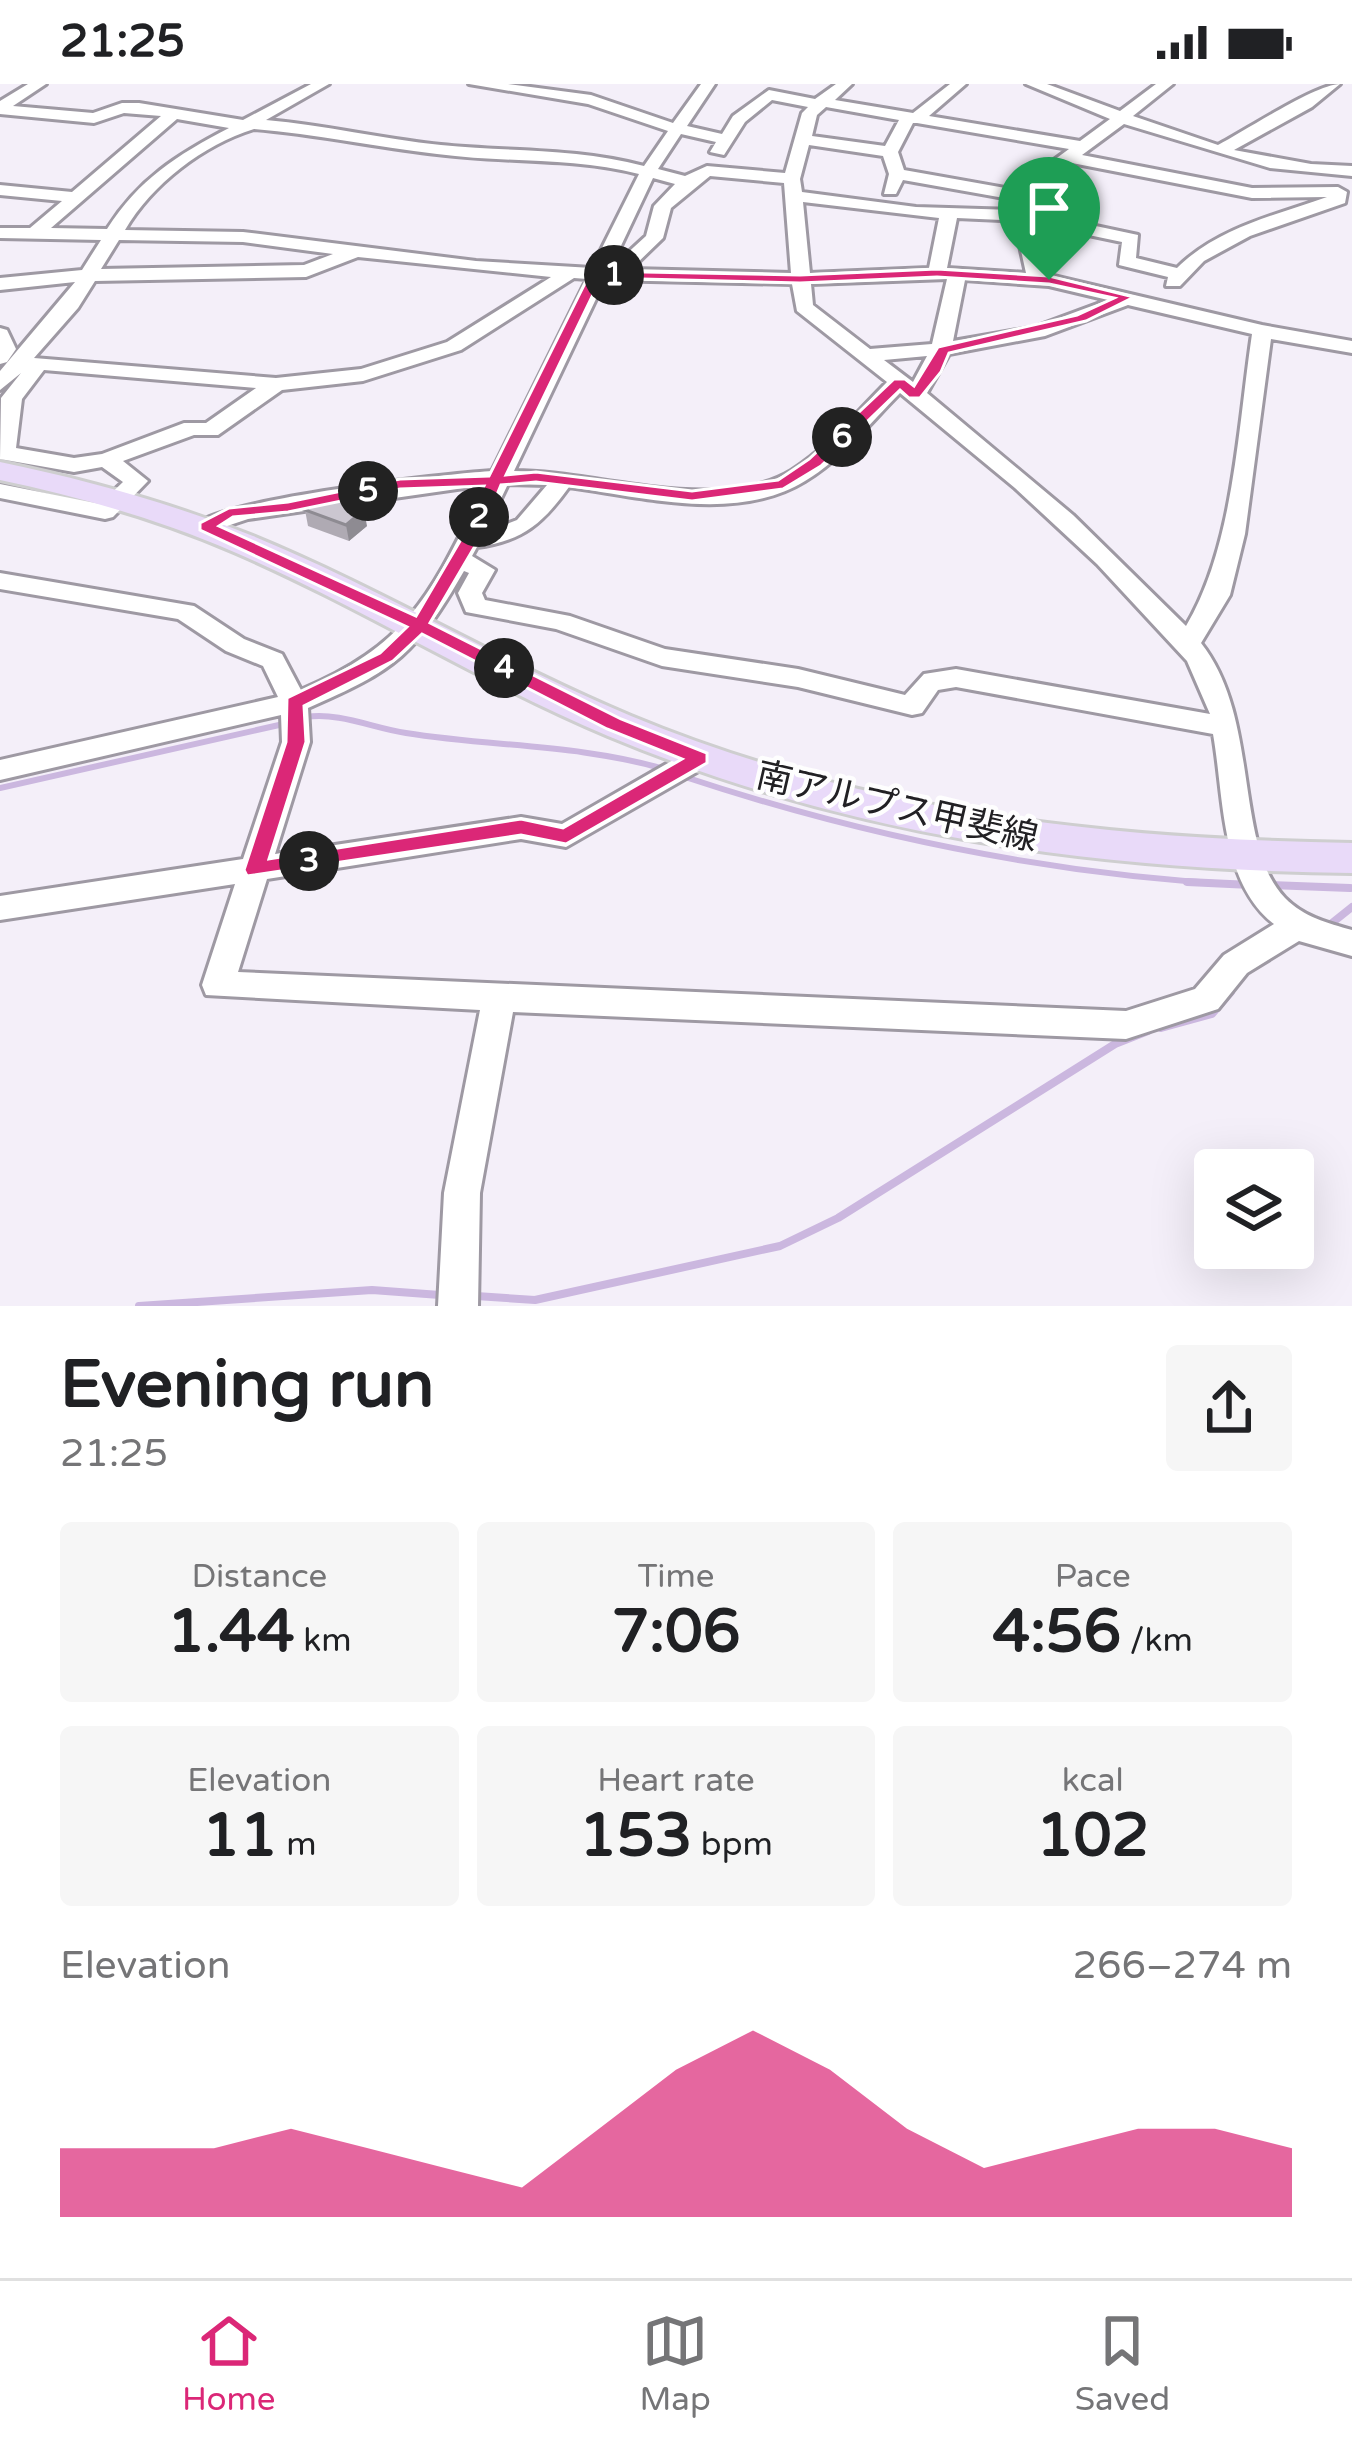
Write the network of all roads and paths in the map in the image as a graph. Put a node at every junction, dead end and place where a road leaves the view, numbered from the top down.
1 (40, 84) edge
2 (322, 84) edge
3 (476, 84) edge
4 (708, 84) edge
5 (845, 84) edge
6 (958, 84) edge
7 (1033, 84) edge
8 (1166, 84) edge
9 (1330, 84) edge
10 (819, 103) junction
11 (0, 108) edge
12 (173, 114) junction
13 (1121, 116) junction
14 (912, 118) junction
15 (250, 125) junction
16 (676, 129) junction
17 (724, 139) junction
18 (802, 139) junction
19 (1221, 150) junction
20 (890, 152) junction
21 (1078, 153) junction
22 (1249, 160) junction
23 (649, 170) junction
24 (707, 171) junction
25 (1352, 171) edge
26 (898, 174) junction
27 (687, 182) junction
28 (792, 187) junction
29 (0, 190) edge
30 (1348, 193) edge
31 (72, 197) junction
32 (880, 209) junction
33 (1028, 210) junction
34 (949, 213) junction
35 (0, 233) edge
36 (34, 234) junction
37 (111, 238) junction
38 (355, 252) junction
39 (947, 273) junction
40 (596, 274) junction
41 (91, 275) junction
42 (1184, 275) junction
43 (800, 279) junction
44 (1037, 280) junction
45 (0, 284) edge
46 (1136, 299) junction
47 (1262, 331) junction
48 (0, 334) edge
49 (1352, 347) edge
50 (944, 350) junction
51 (865, 355) junction
52 (15, 360) edge
53 (0, 384) edge
54 (276, 384) junction
55 (907, 388) junction
56 (106, 460) junction
57 (0, 471) edge
58 (563, 479) junction
59 (495, 481) junction
60 (0, 491) edge
61 (121, 497) junction
62 (206, 526) junction
63 (464, 550) junction
64 (0, 581) edge
65 (420, 626) junction
66 (1187, 645) junction
67 (294, 703) junction
68 (1222, 726) junction
69 (699, 758) junction
70 (0, 770) edge
71 (1352, 857) edge
72 (1246, 858) junction
73 (255, 870) junction
74 (0, 908) edge
75 (1300, 926) junction
76 (1352, 943) edge
77 (499, 998) junction
78 (458, 1306) edge

1 - 11 street
2 - 15 street
3 - 16 street
4 - 16 street
5 - 10 street
6 - 14 street
7 - 13 street
8 - 13 street
9 - 19 street
10 - 14 street
10 - 17 street
10 - 18 street
11 - 12 street
12 - 15 street
12 - 31 street
13 - 19 street
13 - 21 street
14 - 20 street
14 - 21 street
15 - 23 street
15 - 37 street
16 - 17 street
16 - 23 street
17 - 24 street
18 - 20 street
18 - 28 street
19 - 22 street
20 - 26 street
21 - 30 street
21 - 33 street
22 - 25 street
22 - 30 street
23 - 27 street
23 - 40 street
24 - 27 street
24 - 28 street
26 - 32 street
26 - 33 street
27 - 40 street
28 - 32 street
28 - 43 street
29 - 31 street
30 - 42 street
31 - 36 street
32 - 34 street
33 - 34 street
33 - 42 street
33 - 44 street
34 - 39 street
35 - 36 street
36 - 37 street
37 - 38 street
37 - 41 street
38 - 40 street
38 - 41 street
39 - 43 street
39 - 44 street
39 - 50 street
40 - 43 street
40 - 54 street
40 - 59 street
41 - 45 street
41 - 52 street
42 - 46 street
43 - 51 street
44 - 46 street
46 - 47 street
46 - 50 street
47 - 49 street
47 - 66 street
48 - 52 street
50 - 51 street
50 - 55 street
51 - 55 street
52 - 53 street
52 - 54 street
52 - 56 street
54 - 56 street
55 - 58 street
55 - 66 street
56 - 61 street
57 - 61 main road, 南アルプス甲斐線
58 - 59 street
58 - 63 street
59 - 62 street
59 - 63 street
60 - 61 street
61 - 62 main road, 南アルプス甲斐線
62 - 65 main road, 南アルプス甲斐線
63 - 65 street
63 - 68 street
64 - 67 street
65 - 67 street
65 - 69 main road, 南アルプス甲斐線
66 - 68 street
67 - 70 street
67 - 73 street
68 - 72 street
69 - 72 main road, 南アルプス甲斐線
69 - 73 street
71 - 72 main road, 南アルプス甲斐線
72 - 75 street
73 - 74 street
73 - 77 street
75 - 76 street
75 - 77 street
77 - 78 street

